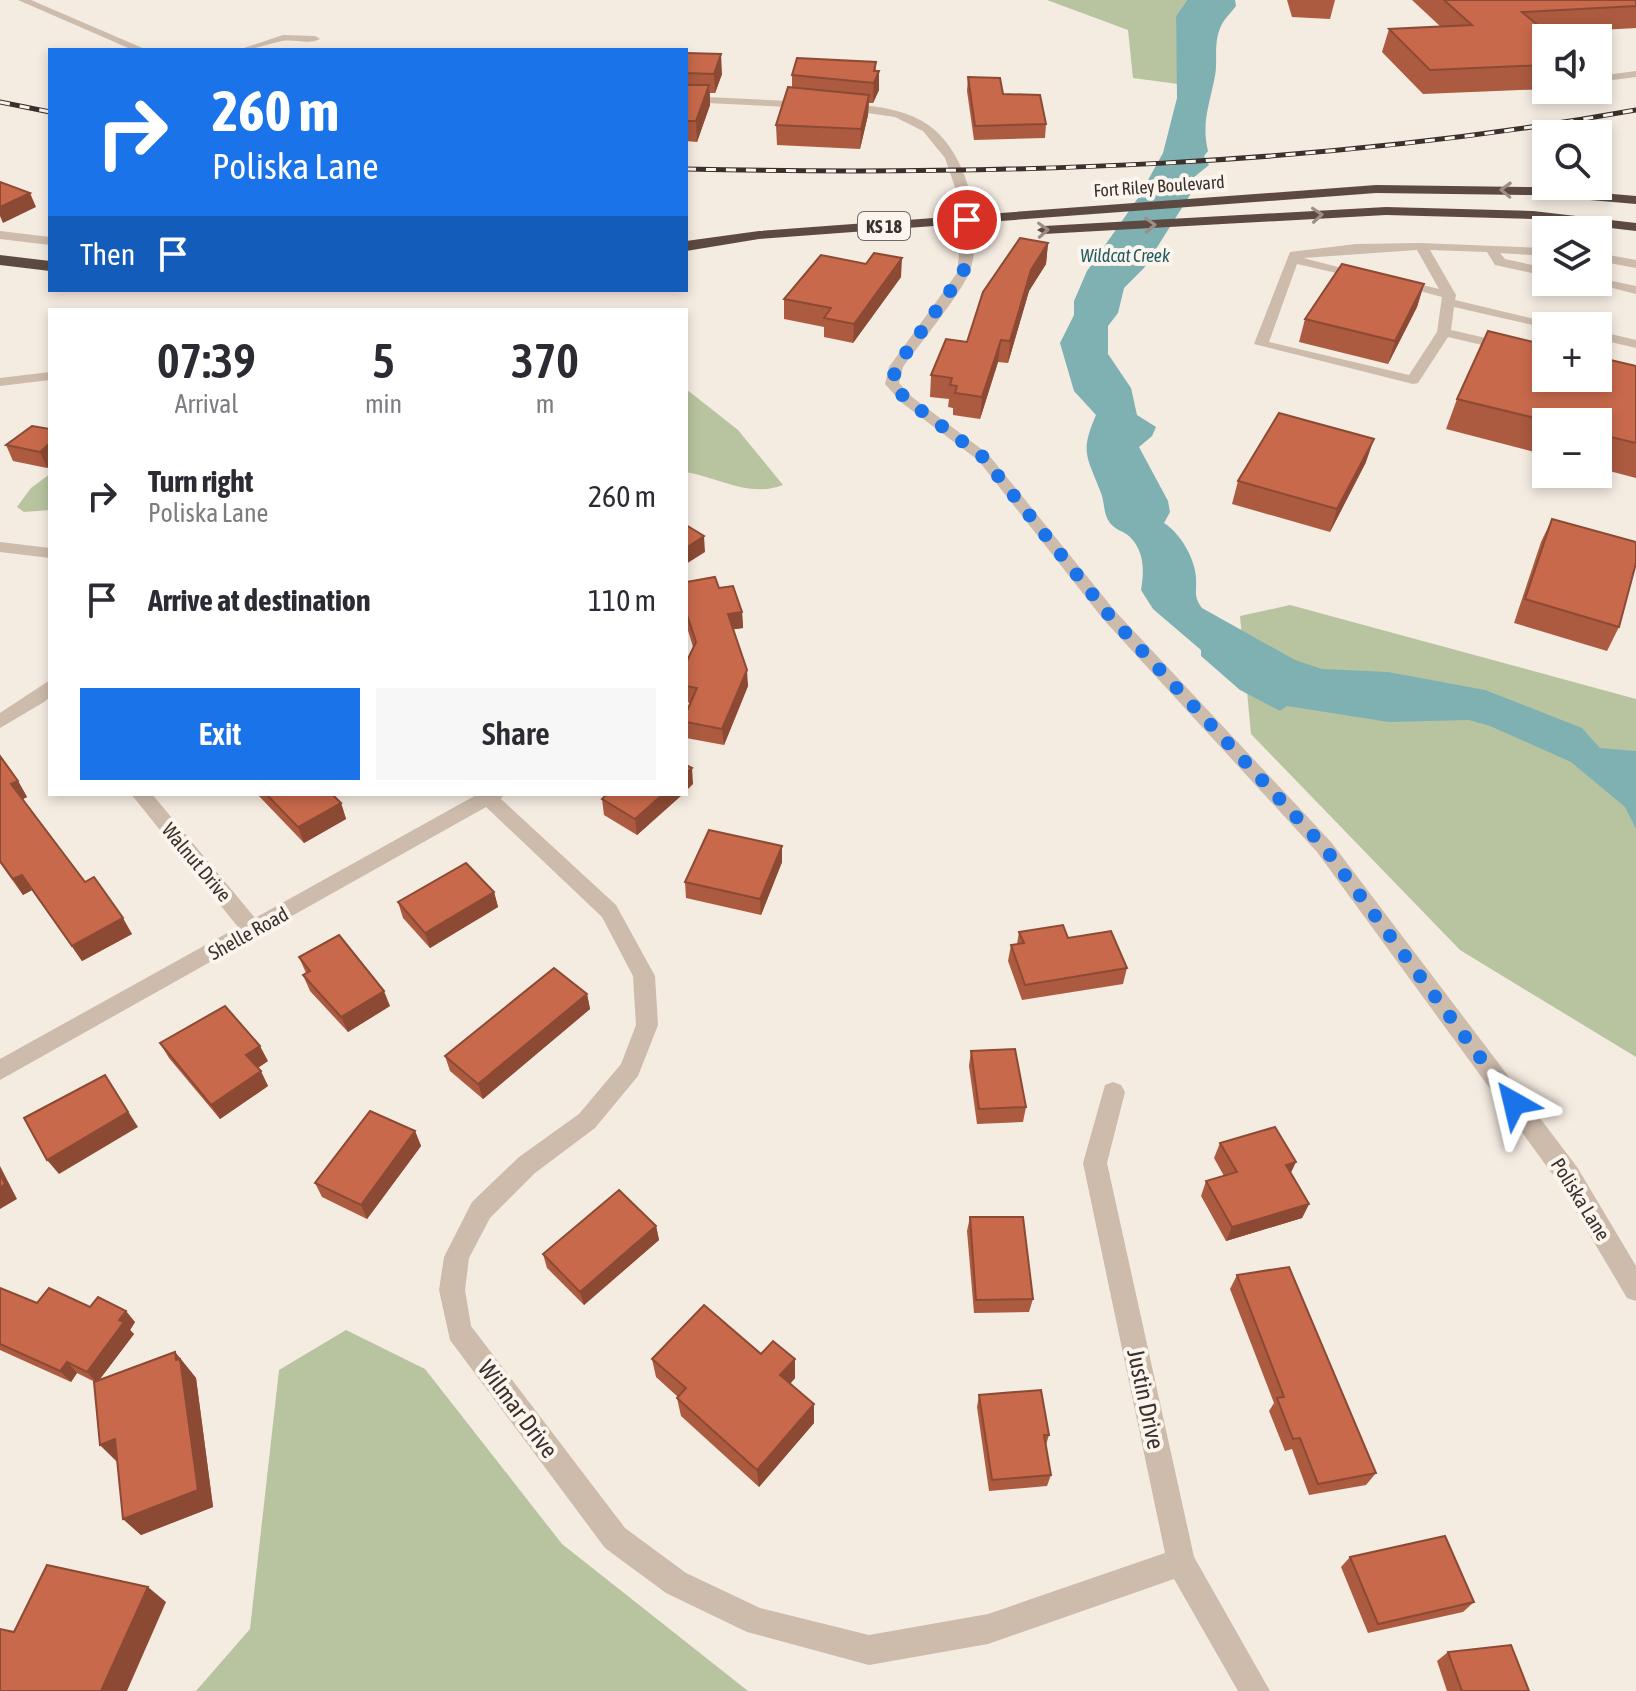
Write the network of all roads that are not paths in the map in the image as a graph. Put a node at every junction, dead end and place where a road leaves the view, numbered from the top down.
1 (23, 0) edge
2 (315, 39) dead end
3 (137, 48) edge
4 (250, 48) edge
5 (1636, 74) edge
6 (1612, 77) edge
7 (688, 99) edge
8 (1636, 199) edge
9 (966, 227) junction
10 (1636, 227) edge
11 (48, 229) edge
12 (0, 235) edge
13 (32, 239) junction
14 (48, 241) edge
15 (688, 248) edge
16 (1422, 248) junction
17 (1491, 248) junction
18 (1532, 251) edge
19 (1293, 259) junction
20 (0, 260) edge
21 (1612, 260) edge
22 (1634, 264) edge
23 (48, 266) edge
24 (1532, 269) edge
25 (1371, 277) edge
26 (1386, 281) edge
27 (1631, 289) edge
28 (1448, 298) junction
29 (1532, 320) edge
30 (1444, 332) junction
31 (1612, 338) edge
32 (1636, 344) edge
33 (1532, 353) edge
34 (48, 376) edge
35 (1, 382) edge
36 (0, 547) edge
37 (48, 553) edge
38 (46, 696) edge
39 (0, 722) edge
40 (143, 796) edge
41 (491, 796) edge
42 (253, 930) junction
43 (0, 1070) edge
44 (1113, 1092) dead end
45 (1636, 1289) edge
46 (1181, 1562) junction
47 (1255, 1691) edge

1 - 3 street
2 - 4 street
5 - 6 street
7 - 9 street
8 -> 9 highway, Fort Riley Boulevard / KS 18
9 -> 10 highway, Fort Riley Boulevard / KS 18
9 - 15 highway, Fort Riley Boulevard / KS 18
9 - 45 street, Poliska Lane
11 - 13 street
12 - 13 street
13 - 14 street
16 - 17 street
16 - 19 street
16 - 28 street
17 - 18 street
17 - 24 street
19 - 25 street
19 - 30 street
20 - 23 highway
21 - 22 street
22 - 27 street
26 - 28 street
28 - 29 street
28 - 30 street
30 - 33 street
31 - 32 street
34 - 35 street
36 - 37 street
38 - 39 street
40 - 42 street, Walnut Drive
41 - 42 street, Shelle Road
41 - 46 street, Wilmar Drive
42 - 43 street, Shelle Road
44 - 46 street, Justin Drive
46 - 47 street, Justin Drive

